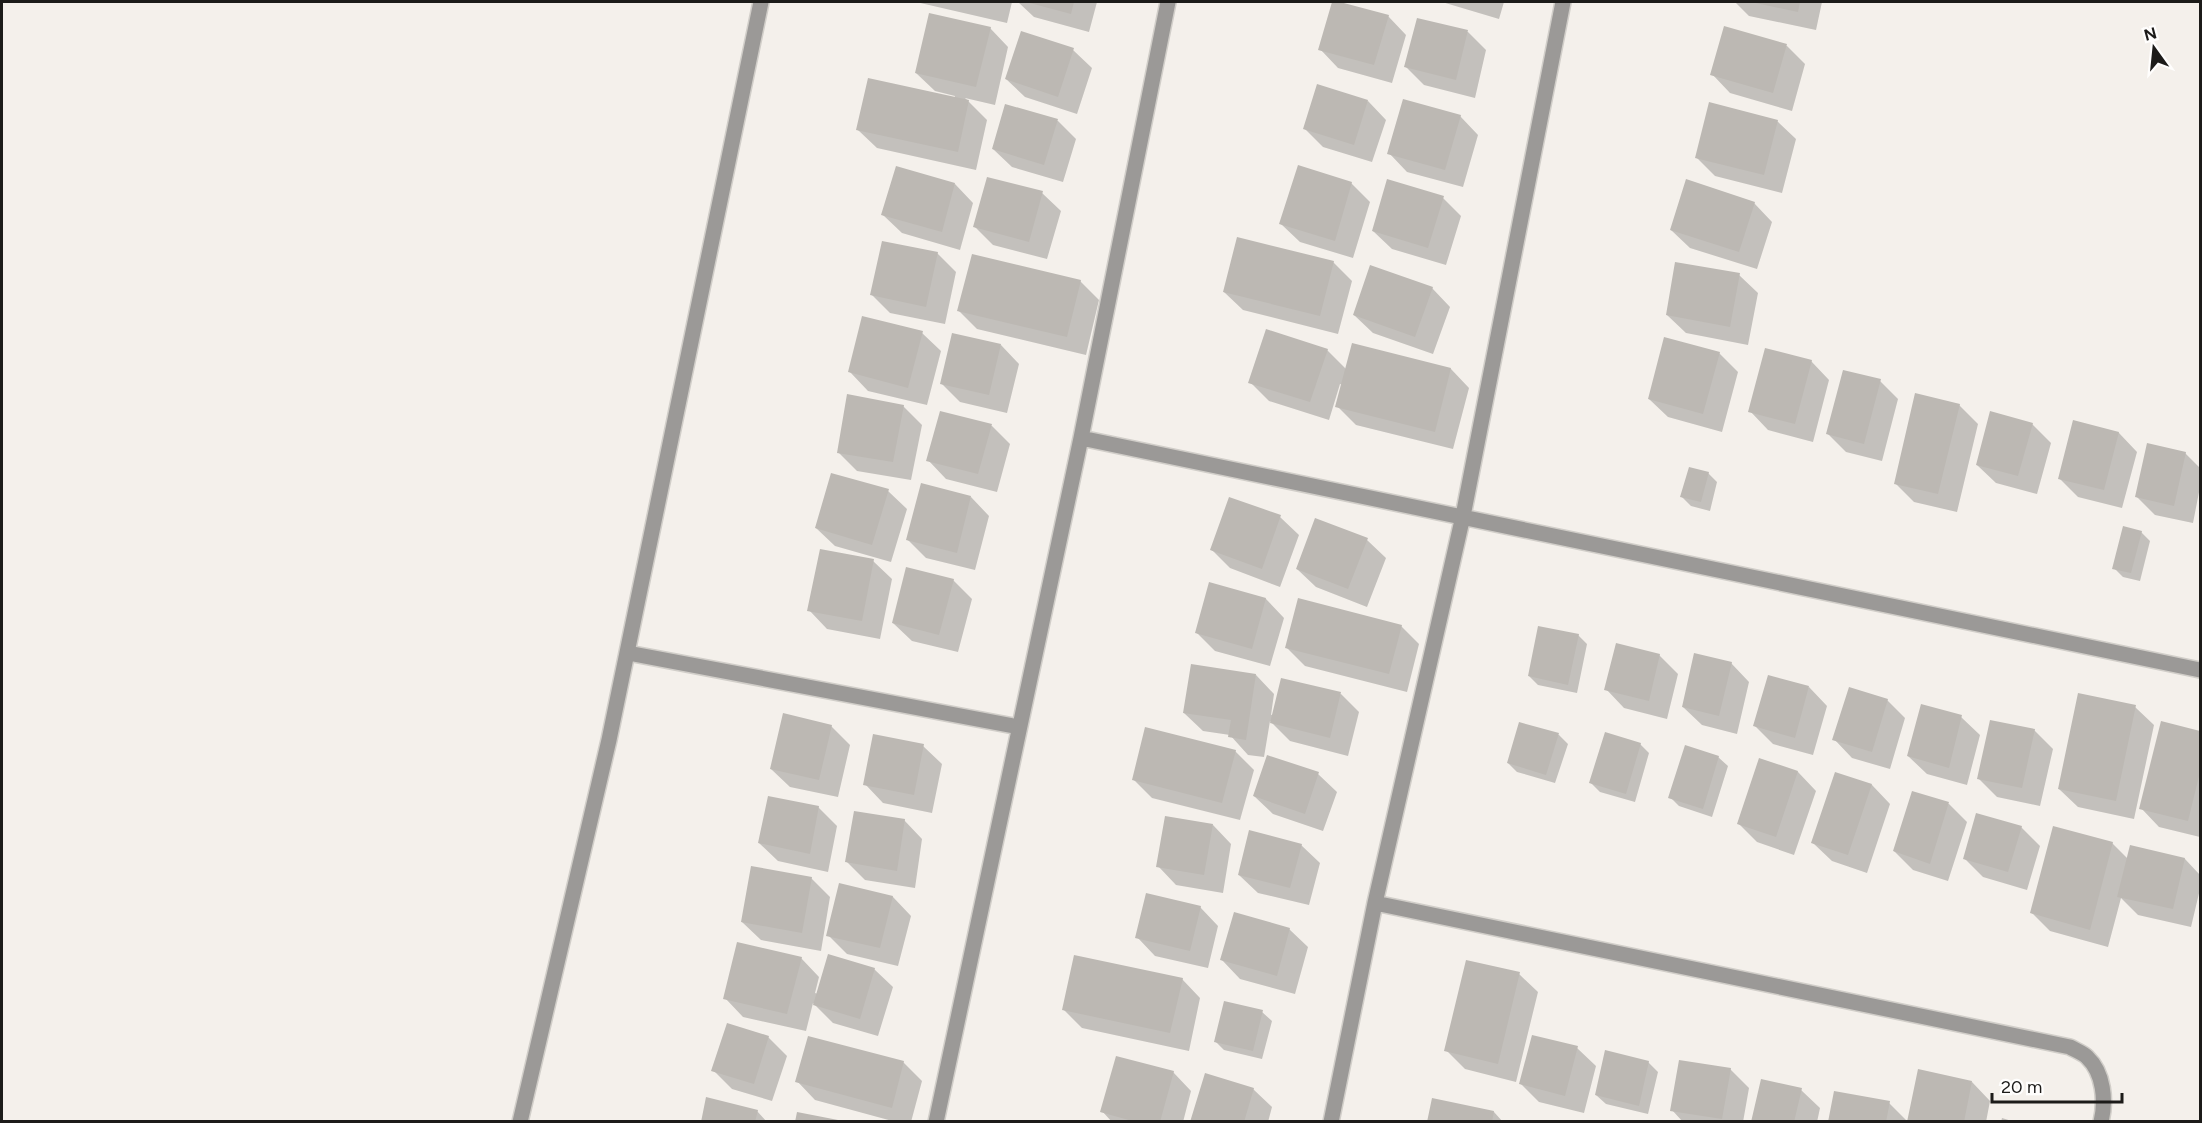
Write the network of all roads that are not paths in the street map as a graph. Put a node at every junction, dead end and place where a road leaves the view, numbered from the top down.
1 (761, 2) edge
2 (1168, 2) edge
3 (1563, 2) edge
4 (1081, 438) junction
5 (1463, 516) junction
6 (628, 653) junction
7 (2200, 666) edge
8 (1019, 727) junction
9 (1375, 903) junction
10 (520, 1122) edge
11 (936, 1122) edge
12 (1331, 1122) edge
13 (2101, 1122) edge

1 - 6 street
2 - 4 street
3 - 5 street
4 - 5 street
4 - 8 street
5 - 7 street
5 - 9 street
6 - 8 street
6 - 10 street
8 - 11 street
9 - 12 street
9 - 13 street

